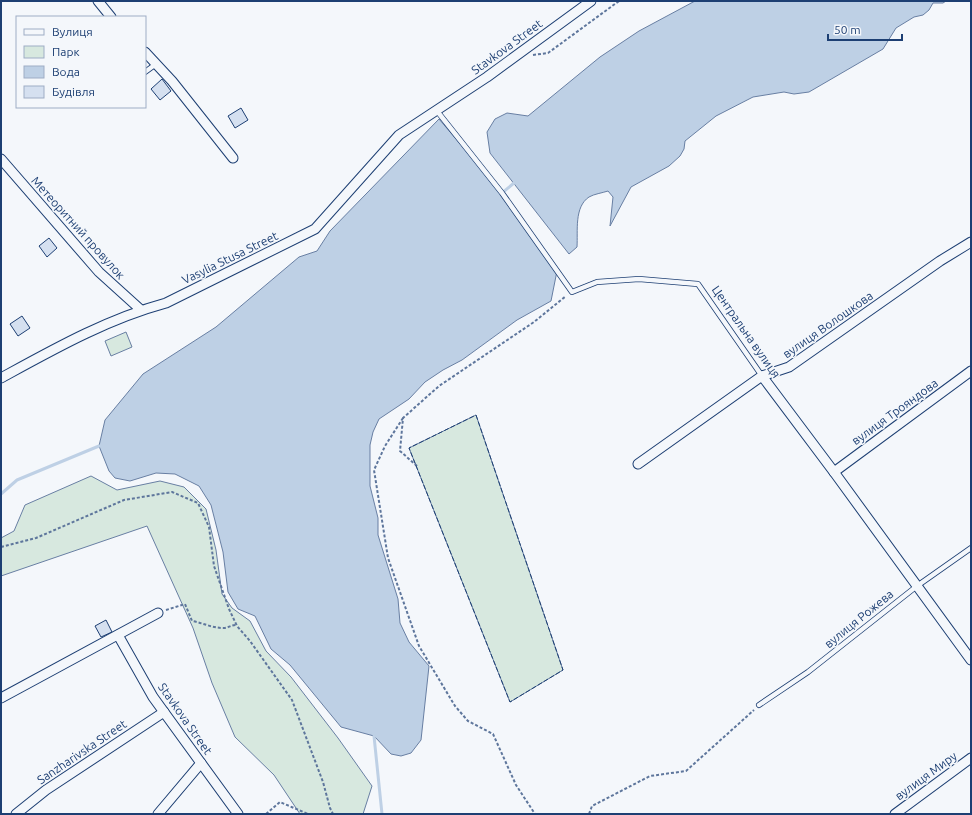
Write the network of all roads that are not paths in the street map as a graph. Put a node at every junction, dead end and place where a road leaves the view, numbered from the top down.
1 (98, 1) edge
2 (591, 1) edge
3 (110, 16) edge
4 (146, 53) edge
5 (156, 64) junction
6 (146, 71) edge
7 (437, 111) junction
8 (233, 158) dead end
9 (1, 160) edge
10 (971, 242) edge
11 (141, 310) junction
12 (971, 371) edge
13 (762, 376) junction
14 (1, 378) edge
15 (638, 464) dead end
16 (834, 472) junction
17 (971, 548) edge
18 (917, 586) junction
19 (158, 612) road end
20 (118, 635) junction
21 (971, 660) edge
22 (1, 698) edge
23 (759, 705) road end
24 (164, 712) junction
25 (971, 758) edge
26 (201, 763) junction
27 (16, 814) edge
28 (158, 814) edge
29 (238, 814) edge
30 (895, 814) edge

1 - 3 street
2 - 7 street, Stavkova Street
4 - 5 street
5 - 6 lane
5 - 8 street
7 - 11 street, Vasylia Stusa Street
7 - 13 lane, Центральна вулиця
9 - 11 street, Метеоритний провулок
10 - 13 street, вулиця Волошкова
11 - 14 street, Vasylia Stusa Street
12 - 16 street, вулиця Трояндова
13 - 15 street, вулиця Волошкова
13 - 16 street, Центральна вулиця
16 - 18 street, Центральна вулиця
17 - 18 lane, вулиця Рожева
18 - 21 street, Центральна вулиця
18 - 23 lane, вулиця Рожева
19 - 20 street
20 - 22 street
20 - 24 street, Stavkova Street
24 - 26 street, Stavkova Street
24 - 27 street, Sanzharivska Street
25 - 30 street, вулиця Миру
26 - 28 street
26 - 29 street, Stavkova Street

